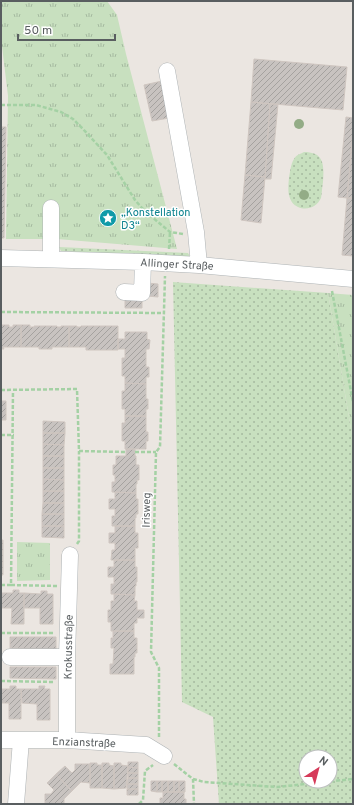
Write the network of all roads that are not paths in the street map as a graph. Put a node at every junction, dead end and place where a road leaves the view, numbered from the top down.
1 (167, 71) dead end
2 (52, 208) dead end
3 (1, 258) edge
4 (51, 259) junction
5 (143, 262) junction
6 (199, 265) junction
7 (353, 279) edge
8 (124, 292) dead end
9 (70, 554) road end
10 (10, 657) dead end
11 (67, 657) junction
12 (1, 740) edge
13 (21, 740) junction
14 (67, 740) junction
15 (164, 756) road end
16 (16, 804) edge

1 - 6 street
2 - 4 street
3 - 4 street, Allinger Straße
4 - 5 street, Allinger Straße
5 - 6 street, Allinger Straße
5 - 8 street
6 - 7 street, Allinger Straße
9 - 11 street, Krokusstraße
10 - 11 street
11 - 14 street, Krokusstraße
12 - 13 street, Enzianstraße
13 - 14 street, Enzianstraße
13 - 16 street
14 - 15 street, Enzianstraße

